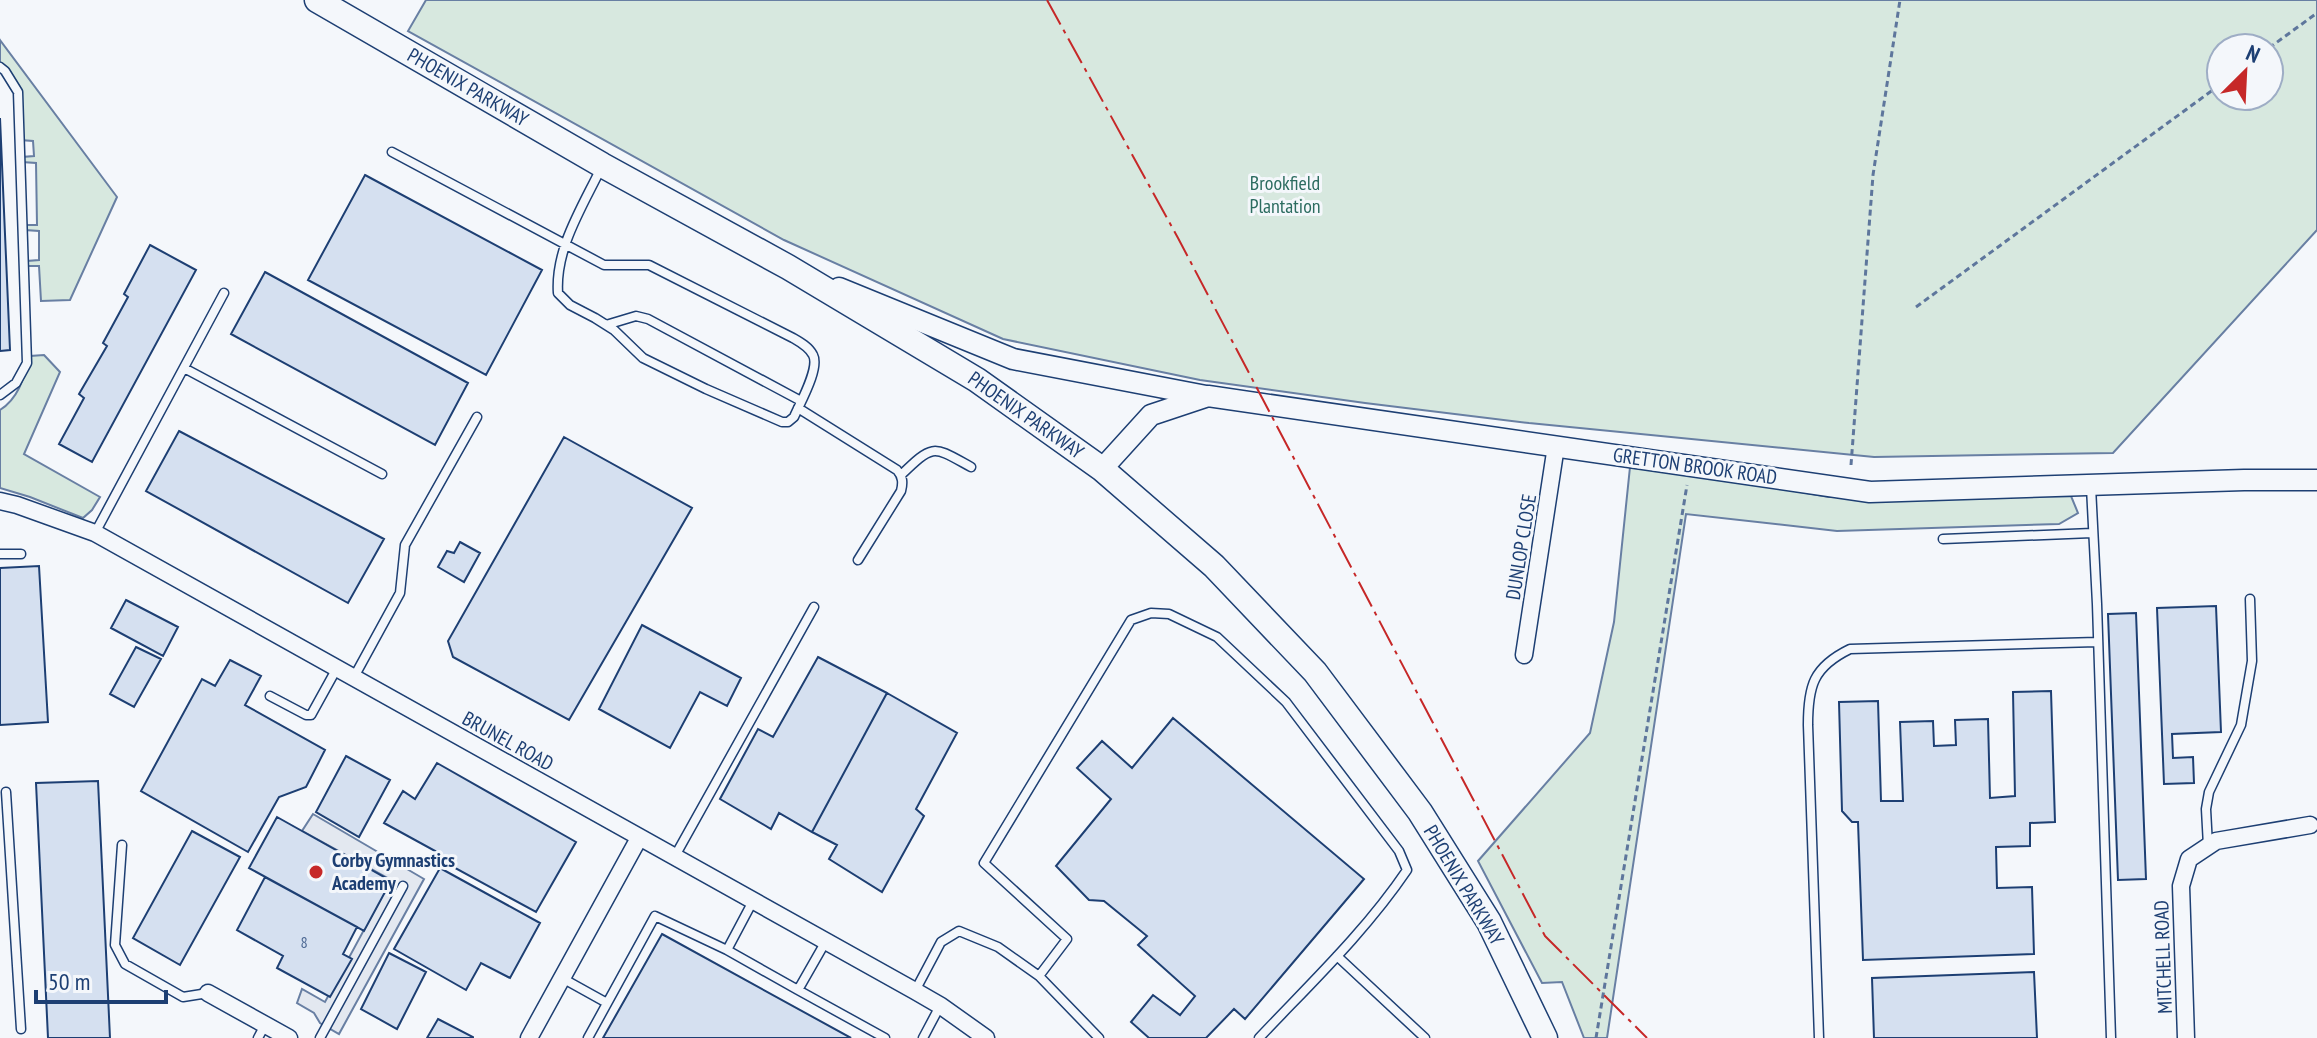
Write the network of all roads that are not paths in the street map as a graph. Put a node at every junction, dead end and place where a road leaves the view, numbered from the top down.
1 (317, 0) edge
2 (0, 67) edge
3 (392, 152) dead end
4 (602, 165) junction
5 (565, 244) junction
6 (788, 267) junction
7 (224, 293) dead end
8 (606, 325) junction
9 (184, 368) junction
10 (0, 395) edge
11 (1208, 396) junction
12 (799, 404) junction
13 (477, 417) dead end
14 (1556, 446) junction
15 (971, 467) dead end
16 (1102, 469) junction
17 (382, 474) dead end
18 (901, 475) junction
19 (2317, 480) edge
20 (2091, 485) junction
21 (0, 501) edge
22 (95, 533) junction
23 (2092, 533) junction
24 (1943, 539) dead end
25 (0, 554) edge
26 (21, 554) dead end
27 (858, 560) dead end
28 (2250, 599) dead end
29 (814, 607) dead end
30 (2097, 642) junction
31 (1524, 655) dead end
32 (338, 667) junction
33 (354, 677) junction
34 (270, 696) dead end
35 (6, 792) dead end
36 (2315, 822) edge
37 (639, 838) junction
38 (122, 845) dead end
39 (2208, 847) junction
40 (675, 856) junction
41 (403, 886) dead end
42 (753, 901) junction
43 (0, 904) edge
44 (12, 904) junction
45 (826, 941) junction
46 (727, 950) junction
47 (1337, 956) junction
48 (1039, 976) junction
49 (562, 978) junction
50 (798, 990) junction
51 (915, 991) junction
52 (208, 993) joint
53 (607, 1003) junction
54 (941, 1006) junction
55 (21, 1029) dead end
56 (262, 1032) edge
57 (289, 1038) edge
58 (320, 1038) edge
59 (529, 1038) edge
60 (588, 1038) edge
61 (885, 1038) edge
62 (923, 1038) edge
63 (986, 1038) edge
64 (1099, 1038) edge
65 (1259, 1038) edge
66 (1425, 1038) edge
67 (1545, 1038) edge
68 (1819, 1038) edge
69 (2111, 1038) edge
70 (2186, 1038) edge

1 - 4 main road, PHOENIX PARKWAY
2 - 10 lane
3 - 5 lane
4 - 5 lane
4 - 6 main road, PHOENIX PARKWAY
5 - 8 lane
5 - 12 lane
6 - 11 street
6 - 16 main road, PHOENIX PARKWAY
7 - 9 lane
8 - 12 lane
8 - 12 lane
9 - 17 lane
9 - 22 lane
11 - 14 street, GRETTON BROOK ROAD
11 - 16 street, GRETTON BROOK ROAD
12 - 18 lane
13 - 33 lane
14 - 20 street, GRETTON BROOK ROAD
14 - 31 street, DUNLOP CLOSE
15 - 18 lane
16 - 67 main road, PHOENIX PARKWAY
18 - 27 lane
19 - 20 street, GRETTON BROOK ROAD
20 - 23 lane
21 - 22 street, BRUNEL ROAD
22 - 32 street, BRUNEL ROAD
23 - 24 lane
23 - 30 lane
25 - 26 lane
28 - 39 lane
29 - 40 lane
30 - 68 lane
30 - 69 lane
32 - 33 street, BRUNEL ROAD
32 - 34 lane
33 - 37 street, BRUNEL ROAD
35 - 44 lane
36 - 39 street
37 - 40 street, BRUNEL ROAD
37 - 49 street
38 - 52 lane
39 - 70 street, MITCHELL ROAD
40 - 42 street, BRUNEL ROAD
41 - 58 lane
42 - 45 street, BRUNEL ROAD
42 - 46 lane
43 - 44 lane
44 - 55 lane
45 - 50 lane
45 - 51 street, BRUNEL ROAD
46 - 50 lane
46 - 53 lane
47 - 48 lane
47 - 65 lane
47 - 66 lane
48 - 51 lane
48 - 64 lane
49 - 53 lane
49 - 59 street
50 - 61 lane
51 - 54 street, BRUNEL ROAD
52 - 56 street
53 - 60 lane
54 - 62 lane
54 - 63 street, BRUNEL ROAD
56 - 57 street

